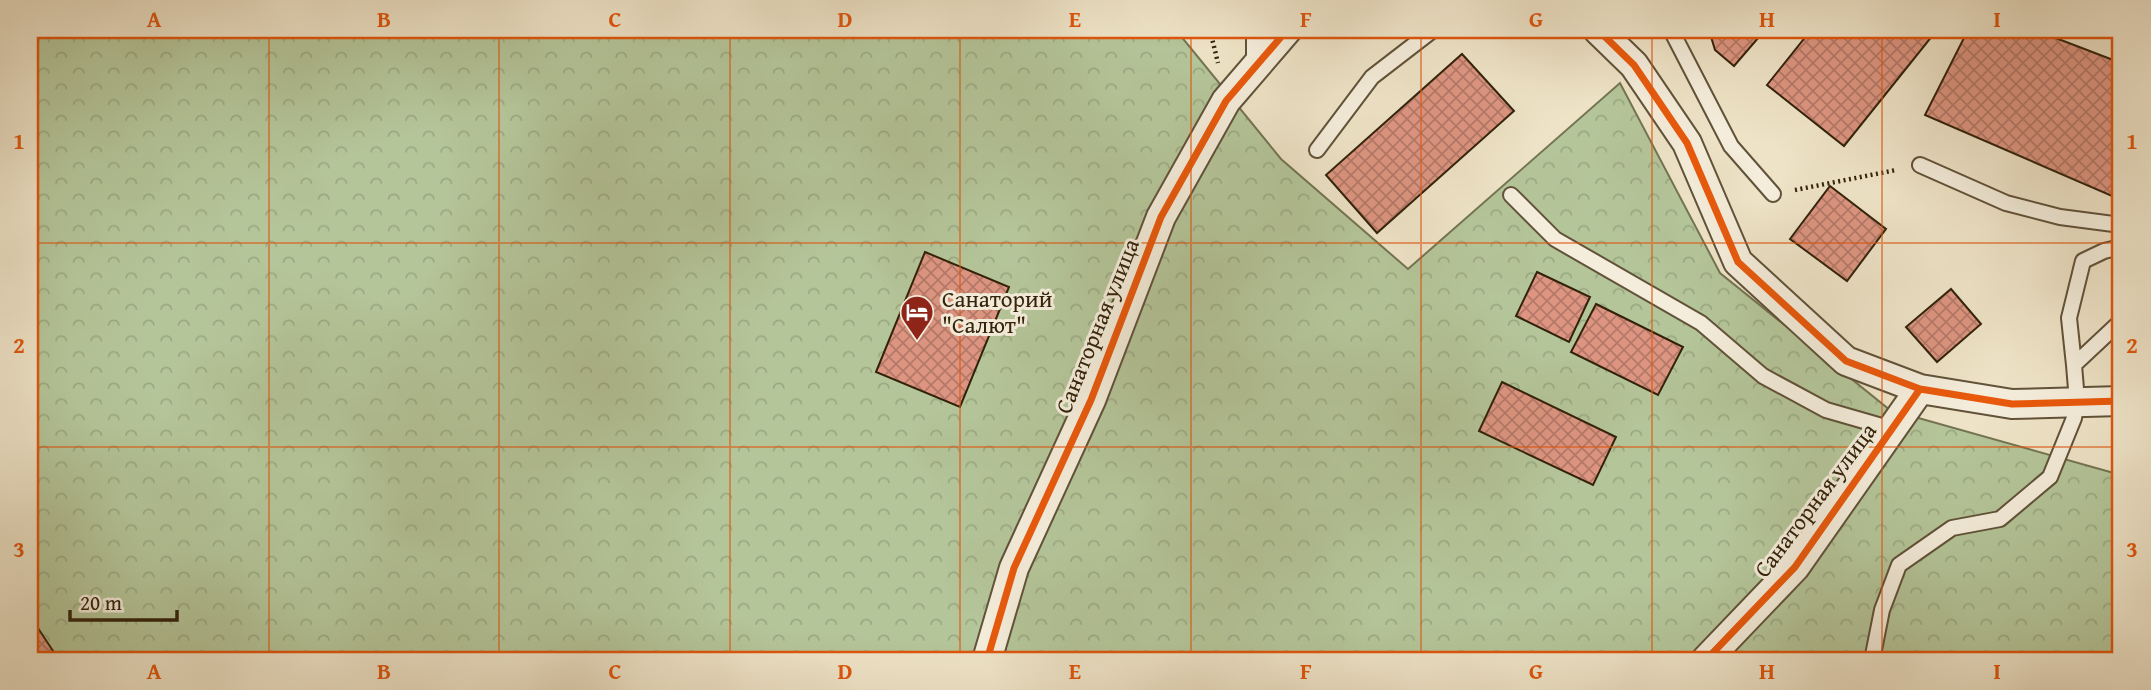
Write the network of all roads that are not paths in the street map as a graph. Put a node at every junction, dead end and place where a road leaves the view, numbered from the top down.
1 (1254, 30) edge
2 (1287, 30) edge
3 (1433, 30) edge
4 (1598, 30) edge
5 (1671, 30) edge
6 (1254, 68) junction
7 (1317, 150) dead end
8 (1920, 165) road end
9 (1773, 194) road end
10 (1511, 195) dead end
11 (2121, 225) edge
12 (2121, 247) edge
13 (2121, 321) edge
14 (2074, 365) junction
15 (1920, 389) junction
16 (2077, 401) junction
17 (2121, 401) edge
18 (1892, 429) junction
19 (987, 660) edge
20 (1706, 660) edge
21 (1872, 660) edge

1 - 6 lane
2 - 6 street, Санаторная улица
3 - 7 lane
4 - 15 street
5 - 9 lane
6 - 19 street, Санаторная улица
8 - 11 lane
10 - 18 lane, Санаторная улица
12 - 14 lane
13 - 14 lane
14 - 16 lane
15 - 16 street
15 - 18 street, Санаторная улица
16 - 17 street
16 - 21 lane
18 - 20 street, Санаторная улица

